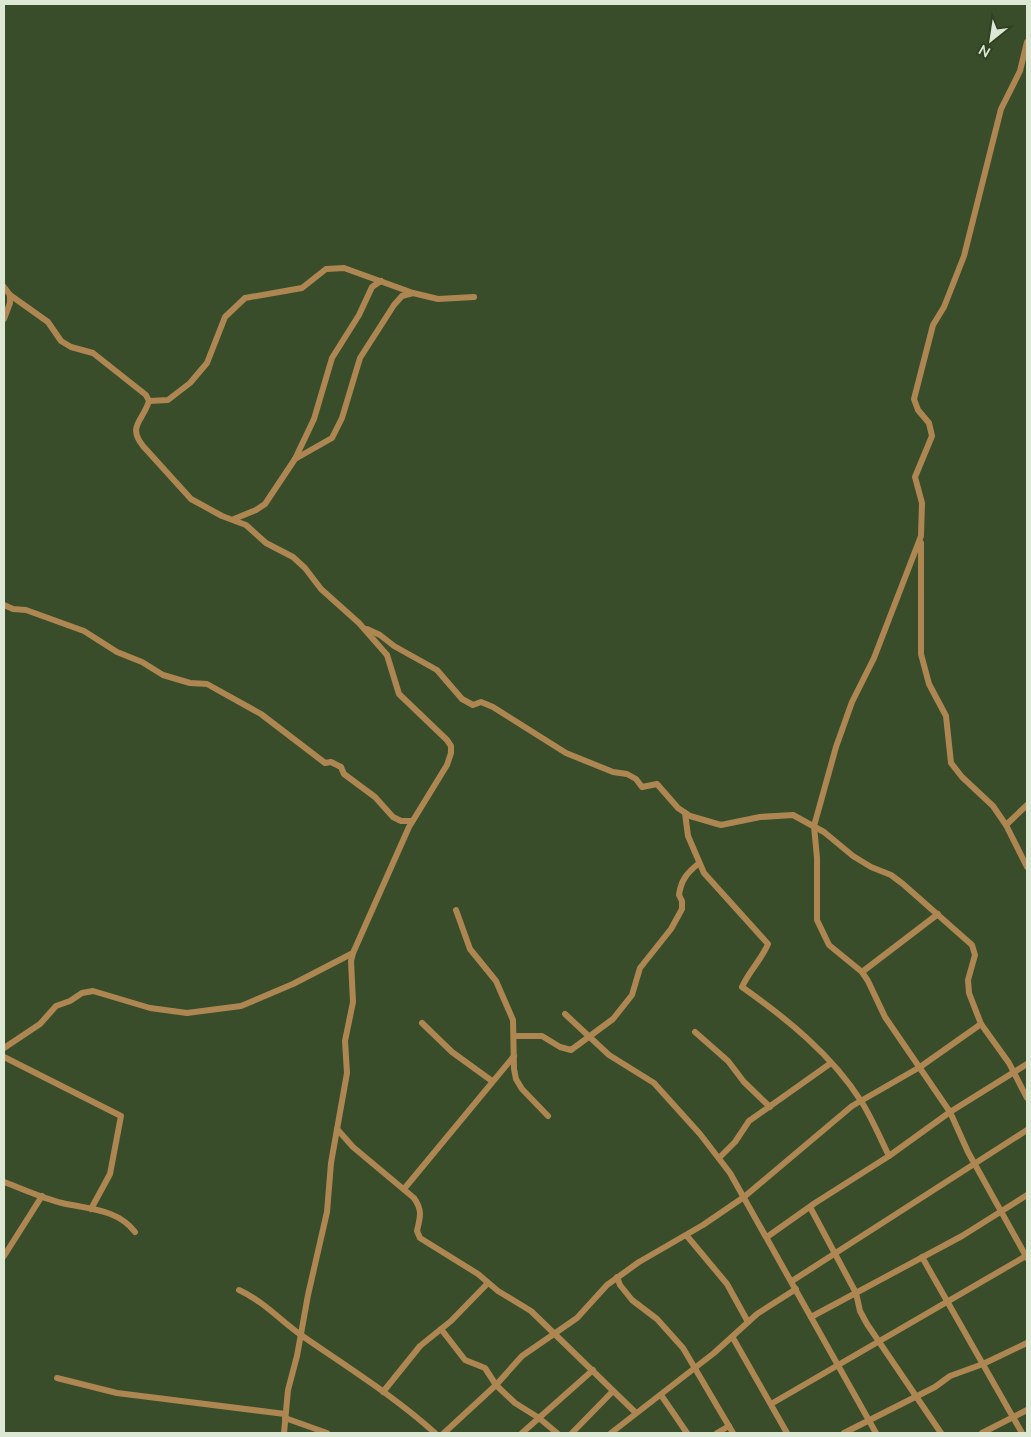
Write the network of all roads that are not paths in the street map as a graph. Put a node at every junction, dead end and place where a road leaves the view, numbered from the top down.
1 (1027, 42) edge
2 (381, 281) junction
3 (4, 287) edge
4 (413, 293) junction
5 (10, 295) junction
6 (474, 297) dead end
7 (4, 319) edge
8 (149, 401) junction
9 (295, 459) junction
10 (234, 518) junction
11 (921, 536) junction
12 (4, 605) edge
13 (363, 628) junction
14 (1027, 805) edge
15 (685, 813) junction
16 (412, 822) junction
17 (1006, 825) junction
18 (814, 826) junction
19 (698, 864) junction
20 (1027, 867) edge
21 (456, 910) dead end
22 (938, 914) junction
23 (353, 953) junction
24 (862, 972) junction
25 (565, 1014) dead end
26 (422, 1022) dead end
27 (981, 1024) junction
28 (695, 1032) dead end
29 (515, 1036) junction
30 (587, 1036) junction
31 (4, 1048) edge
32 (514, 1056) junction
33 (4, 1057) edge
34 (831, 1064) junction
35 (1027, 1064) edge
36 (920, 1067) junction
37 (1014, 1072) junction
38 (492, 1081) junction
39 (1027, 1098) edge
40 (860, 1101) junction
41 (770, 1107) junction
42 (950, 1112) junction
43 (548, 1116) dead end
44 (337, 1129) junction
45 (1027, 1130) edge
46 (889, 1156) junction
47 (719, 1158) junction
48 (974, 1164) junction
49 (4, 1182) edge
50 (404, 1189) junction
51 (1027, 1195) edge
52 (42, 1196) junction
53 (744, 1197) junction
54 (810, 1207) junction
55 (91, 1209) junction
56 (1001, 1211) junction
57 (135, 1232) dead end
58 (687, 1236) junction
59 (767, 1237) junction
60 (836, 1253) junction
61 (4, 1256) edge
62 (922, 1257) junction
63 (1027, 1257) edge
64 (617, 1277) junction
65 (792, 1282) junction
66 (488, 1283) junction
67 (796, 1289) junction
68 (239, 1290) dead end
69 (856, 1293) junction
70 (948, 1303) junction
71 (811, 1317) junction
72 (748, 1322) junction
73 (441, 1329) junction
74 (554, 1334) junction
75 (301, 1335) junction
76 (733, 1338) junction
77 (880, 1341) junction
78 (1027, 1343) edge
79 (982, 1364) junction
80 (838, 1365) junction
81 (696, 1368) junction
82 (593, 1370) junction
83 (57, 1378) dead end
84 (496, 1385) junction
85 (613, 1390) junction
86 (384, 1392) junction
87 (661, 1395) junction
88 (916, 1396) junction
89 (771, 1404) junction
90 (1027, 1410) edge
91 (636, 1413) junction
92 (285, 1416) junction
93 (1013, 1416) junction
94 (539, 1418) junction
95 (869, 1420) junction
96 (729, 1426) junction
97 (284, 1433) edge
98 (328, 1433) edge
99 (435, 1433) edge
100 (444, 1433) edge
101 (522, 1433) edge
102 (557, 1433) edge
103 (572, 1433) edge
104 (611, 1433) edge
105 (687, 1433) edge
106 (717, 1433) edge
107 (733, 1433) edge
108 (788, 1433) edge
109 (844, 1433) edge
110 (876, 1433) edge
111 (941, 1433) edge
112 (982, 1433) edge
113 (1022, 1433) edge

1 - 11 street
2 - 4 street
2 - 8 street
2 - 9 street
3 - 5 street
4 - 6 street
4 - 9 street
5 - 7 street
5 - 8 street
8 - 10 street
9 - 10 street
10 - 13 street
11 - 17 street
11 - 18 street
12 - 16 street
13 - 15 street
13 - 16 street
14 - 17 street
15 - 18 street
15 - 19 street
16 - 23 street
17 - 20 street
18 - 22 street
18 - 24 street
19 - 30 street
19 - 34 street
21 - 29 street
22 - 24 street
22 - 27 street
23 - 31 street
23 - 44 street
24 - 36 street
25 - 30 street
26 - 38 street
27 - 36 street
27 - 37 street
28 - 41 street
29 - 30 street
29 - 32 street
30 - 47 street
32 - 38 street
32 - 43 street
33 - 55 street
34 - 40 street
34 - 41 street
35 - 37 street
36 - 40 street
36 - 42 street
37 - 39 street
37 - 42 street
38 - 50 street
40 - 46 street
40 - 53 street
41 - 47 street
42 - 46 street
42 - 48 street
44 - 50 street
44 - 75 street
45 - 48 street
46 - 54 street
47 - 53 street
48 - 56 street
48 - 60 street
49 - 52 street
50 - 66 street
51 - 56 street
52 - 55 street
52 - 61 street
53 - 58 street
53 - 59 street
54 - 59 street
54 - 60 street
55 - 57 street
56 - 62 street
56 - 63 street
58 - 64 street
58 - 72 street
59 - 65 street
60 - 65 street
60 - 69 street
62 - 69 street
62 - 70 street
63 - 70 street
64 - 74 street
64 - 81 street
65 - 67 street
66 - 73 street
66 - 74 street
67 - 71 street
67 - 72 street
68 - 75 street
69 - 71 street
69 - 77 street
70 - 77 street
70 - 79 street
71 - 80 street
72 - 76 street
73 - 84 street
73 - 86 street
74 - 82 street
74 - 84 street
75 - 86 street
75 - 92 street
76 - 81 street
76 - 89 street
77 - 80 street
77 - 88 street
78 - 79 street
79 - 88 street
79 - 93 street
80 - 89 street
80 - 95 street
81 - 87 street
81 - 96 street
82 - 85 street
82 - 94 street
83 - 92 street
84 - 94 street
84 - 100 street
85 - 91 street
85 - 103 street
86 - 99 street
87 - 91 street
87 - 105 street
88 - 95 street
88 - 111 street
89 - 108 street
90 - 93 street
91 - 104 street
92 - 97 street
92 - 98 street
93 - 112 street
93 - 113 street
94 - 101 street
94 - 102 street
95 - 109 street
95 - 110 street
96 - 106 street
96 - 107 street

